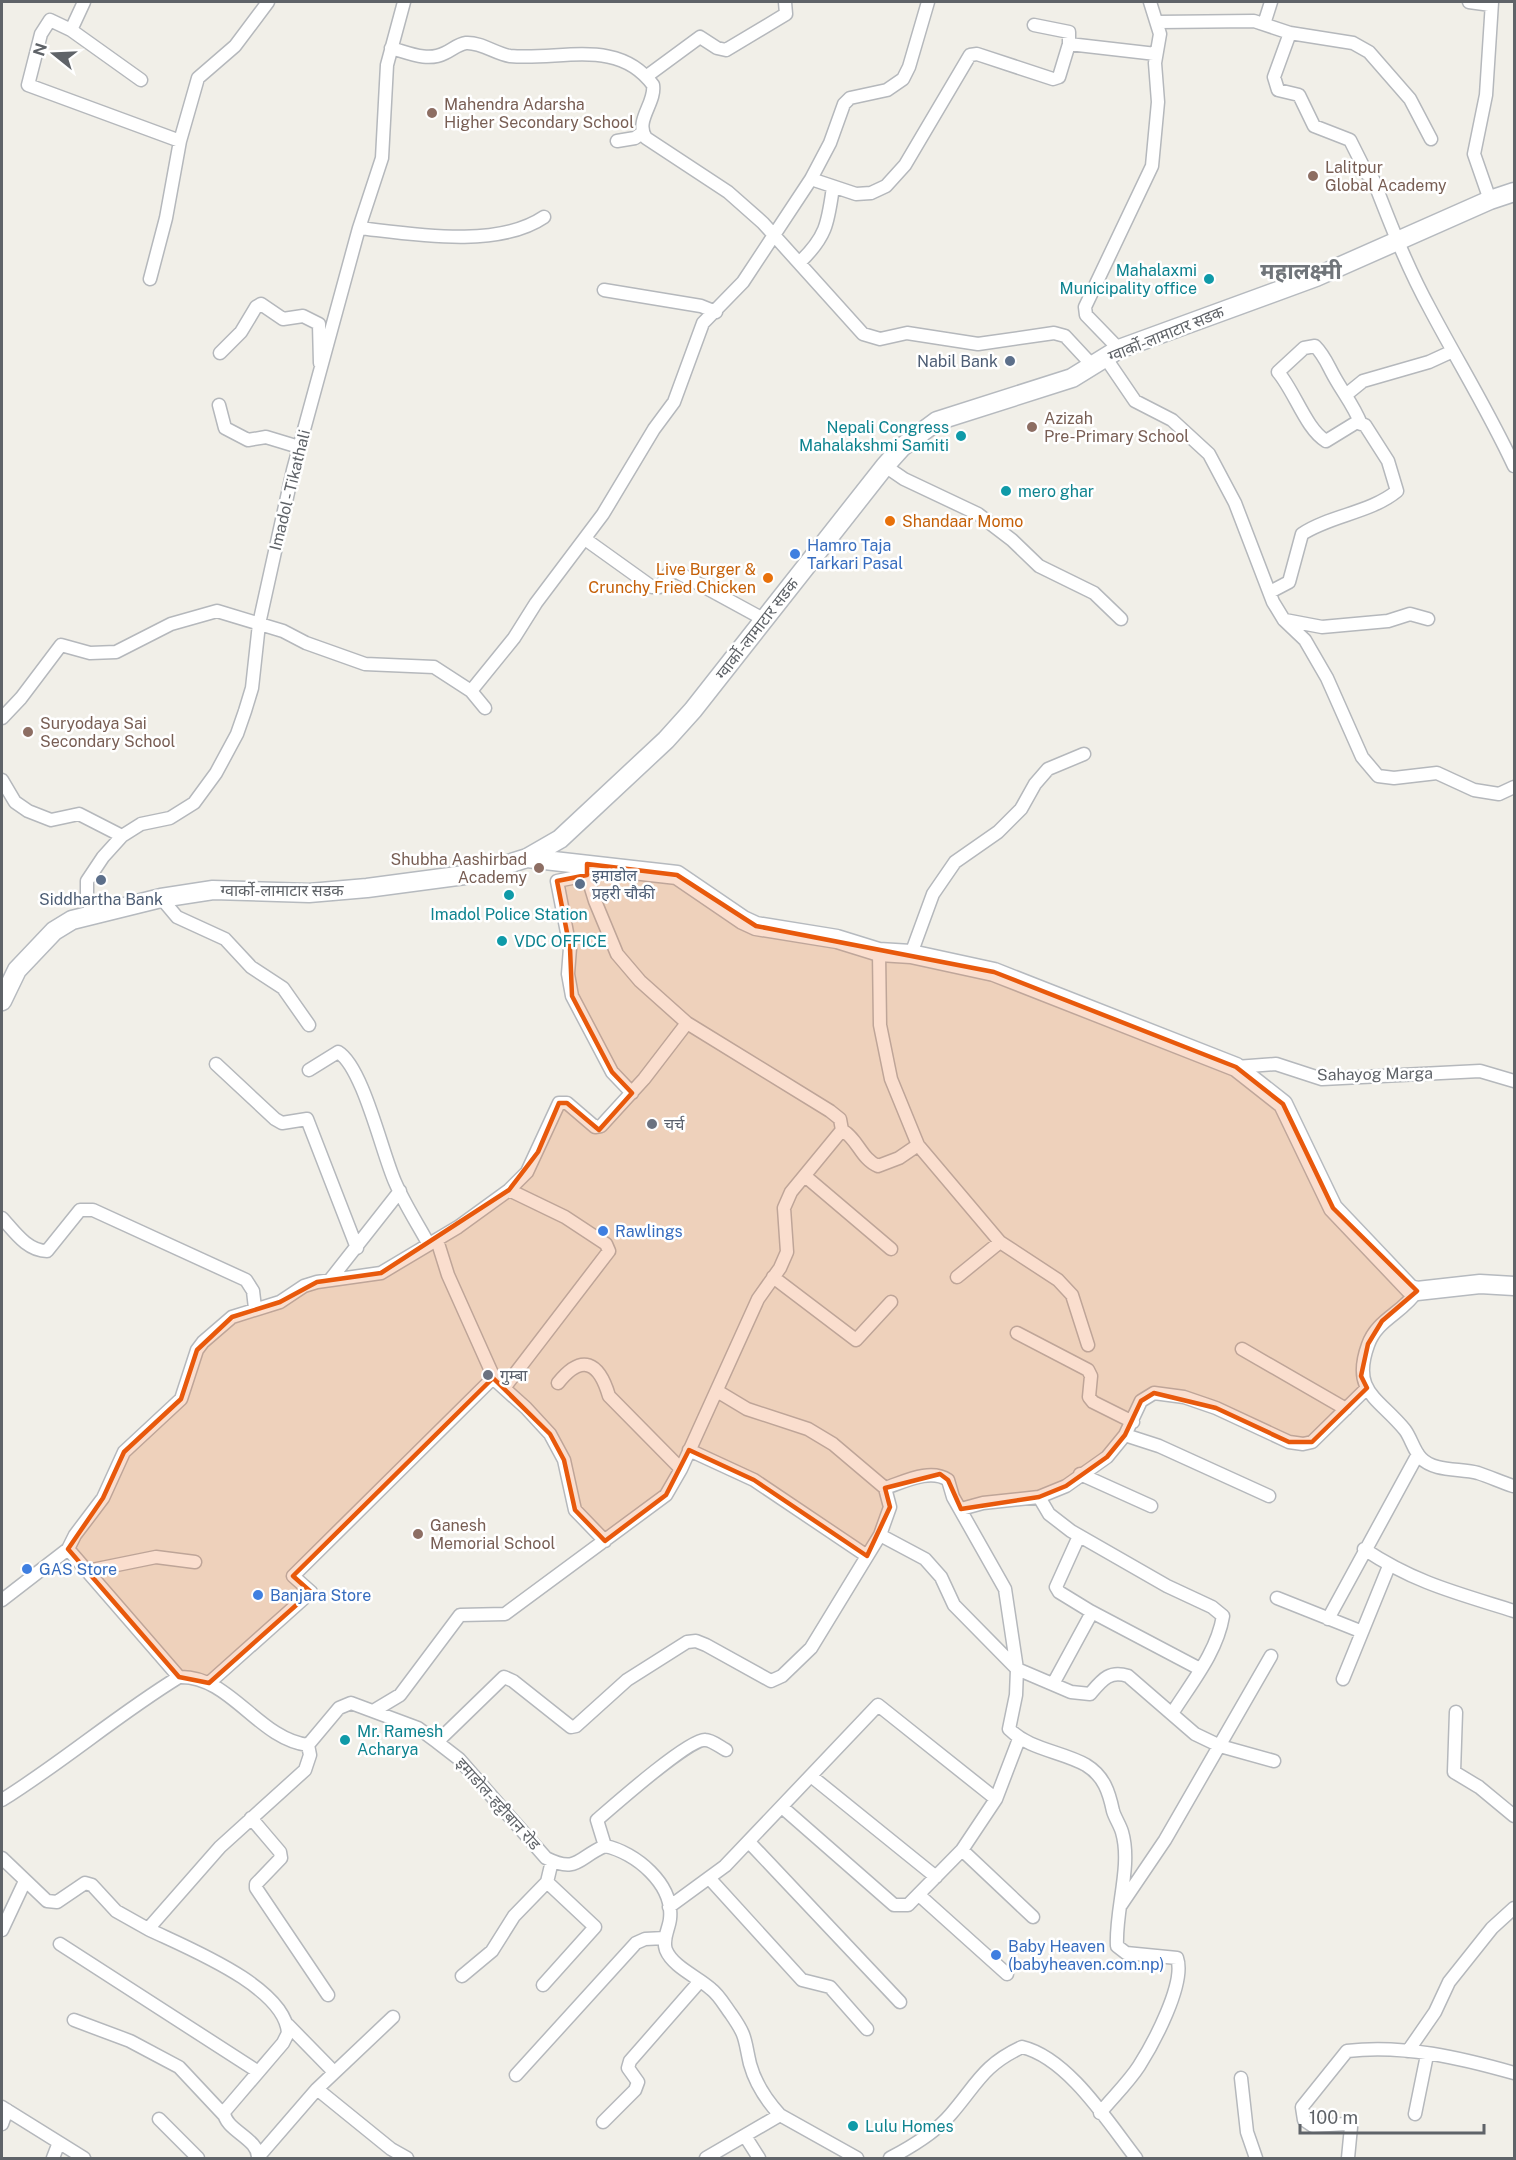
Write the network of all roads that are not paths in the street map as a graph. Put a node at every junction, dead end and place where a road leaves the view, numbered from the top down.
1 (84, 2) edge
2 (268, 2) edge
3 (404, 2) edge
4 (785, 2) edge
5 (928, 2) edge
6 (1150, 2) edge
7 (1271, 2) edge
8 (1469, 2) edge
9 (1491, 3) edge
10 (1158, 22) junction
11 (1264, 24) junction
12 (1034, 25) dead end
13 (71, 30) junction
14 (1290, 33) junction
15 (1069, 44) junction
16 (391, 48) junction
17 (1155, 54) junction
18 (647, 75) junction
19 (141, 80) dead end
20 (642, 134) junction
21 (1431, 139) dead end
22 (180, 141) junction
23 (617, 141) dead end
24 (811, 179) junction
25 (833, 187) junction
26 (1515, 192) edge
27 (1490, 200) junction
28 (544, 217) dead end
29 (359, 228) junction
30 (774, 235) junction
31 (1397, 241) junction
32 (800, 262) junction
33 (150, 279) dead end
34 (604, 291) dead end
35 (716, 312) junction
36 (1453, 351) junction
37 (220, 353) dead end
38 (1105, 357) junction
39 (320, 374) junction
40 (1347, 394) junction
41 (219, 405) dead end
42 (1360, 424) junction
43 (299, 447) junction
44 (885, 466) junction
45 (1515, 466) edge
46 (585, 538) junction
47 (1270, 592) junction
48 (1121, 619) dead end
49 (1428, 619) dead end
50 (765, 620) junction
51 (1284, 620) junction
52 (259, 624) junction
53 (471, 692) junction
54 (485, 708) dead end
55 (2, 718) edge
56 (1084, 754) dead end
57 (2, 780) edge
58 (1515, 788) edge
59 (122, 836) junction
60 (527, 858) junction
61 (587, 870) junction
62 (161, 898) junction
63 (93, 915) junction
64 (879, 952) junction
65 (911, 954) junction
66 (2, 1001) edge
67 (687, 1023) junction
68 (309, 1025) dead end
69 (216, 1064) dead end
70 (1236, 1067) junction
71 (309, 1070) dead end
72 (1515, 1081) edge
73 (632, 1093) junction
74 (842, 1130) junction
75 (918, 1146) junction
76 (805, 1176) junction
77 (509, 1190) junction
78 (400, 1191) junction
79 (2, 1218) edge
80 (433, 1241) junction
81 (1000, 1242) junction
82 (357, 1248) junction
83 (891, 1249) dead end
84 (774, 1277) junction
85 (957, 1277) dead end
86 (330, 1280) junction
87 (1515, 1286) edge
88 (1417, 1292) junction
89 (891, 1302) dead end
90 (255, 1308) junction
91 (1017, 1333) dead end
92 (1088, 1345) dead end
93 (1242, 1349) dead end
94 (494, 1377) junction
95 (558, 1383) dead end
96 (504, 1388) junction
97 (1367, 1388) junction
98 (717, 1391) junction
99 (1346, 1409) junction
100 (1133, 1422) junction
101 (1125, 1436) junction
102 (689, 1450) junction
103 (1418, 1454) junction
104 (681, 1469) junction
105 (1080, 1474) junction
106 (1513, 1486) dead end
107 (885, 1488) junction
108 (1269, 1496) dead end
109 (1039, 1497) junction
110 (1151, 1506) dead end
111 (961, 1509) junction
112 (880, 1535) junction
113 (1079, 1536) junction
114 (605, 1541) junction
115 (68, 1549) junction
116 (1364, 1549) junction
117 (867, 1556) junction
118 (195, 1562) dead end
119 (1389, 1566) junction
120 (87, 1571) junction
121 (1277, 1598) dead end
122 (2, 1600) edge
123 (1090, 1611) junction
124 (1515, 1611) edge
125 (1328, 1619) junction
126 (1360, 1631) junction
127 (1271, 1656) dead end
128 (1017, 1669) junction
129 (1200, 1669) junction
130 (179, 1677) junction
131 (1342, 1679) dead end
132 (209, 1683) junction
133 (1053, 1684) junction
134 (375, 1710) junction
135 (1173, 1712) junction
136 (1456, 1712) dead end
137 (1019, 1739) junction
138 (437, 1742) junction
139 (308, 1745) junction
140 (1220, 1746) junction
141 (726, 1750) dead end
142 (1274, 1761) dead end
143 (811, 1776) junction
144 (996, 1799) junction
145 (2, 1800) edge
146 (782, 1807) junction
147 (1515, 1816) edge
148 (251, 1818) junction
149 (749, 1842) junction
150 (605, 1846) junction
151 (962, 1850) junction
152 (2, 1858) edge
153 (552, 1861) junction
154 (936, 1877) junction
155 (710, 1879) junction
156 (25, 1881) junction
157 (547, 1882) junction
158 (919, 1895) junction
159 (669, 1907) junction
160 (1515, 1908) edge
161 (1119, 1909) junction
162 (1033, 1917) dead end
163 (148, 1929) junction
164 (2, 1930) edge
165 (665, 1938) junction
166 (60, 1944) dead end
167 (1007, 1974) dead end
168 (462, 1976) dead end
169 (700, 1981) junction
170 (543, 1985) dead end
171 (328, 1995) dead end
172 (900, 2002) dead end
173 (393, 2017) dead end
174 (74, 2020) dead end
175 (288, 2025) junction
176 (867, 2029) dead end
177 (1408, 2051) junction
178 (1426, 2055) junction
179 (257, 2071) junction
180 (334, 2072) junction
181 (1515, 2073) edge
182 (516, 2075) dead end
183 (1242, 2078) dead end
184 (317, 2089) junction
185 (4, 2108) edge
186 (1100, 2113) junction
187 (1415, 2114) dead end
188 (224, 2115) junction
189 (780, 2115) junction
190 (159, 2120) dead end
191 (603, 2122) dead end
192 (2, 2124) edge
193 (745, 2136) junction
194 (58, 2145) junction
195 (258, 2157) edge
196 (53, 2158) edge
197 (84, 2158) edge
198 (198, 2158) edge
199 (407, 2158) edge
200 (706, 2158) edge
201 (759, 2158) edge
202 (857, 2158) edge
203 (890, 2158) edge
204 (1136, 2158) edge
205 (1256, 2158) edge
206 (1348, 2158) edge

1 - 13 street
2 - 22 street
3 - 16 street, Imadol - Tikathali
4 - 18 street
5 - 24 street
6 - 10 street
7 - 11 street
8 - 9 street
9 - 27 street
10 - 11 street
10 - 17 street
11 - 14 street
12 - 15 street
13 - 19 street
13 - 22 street
14 - 21 street
14 - 31 street
15 - 17 street
15 - 25 street
16 - 18 street
16 - 29 street, Imadol - Tikathali
17 - 38 street
18 - 20 street
20 - 23 street
20 - 30 street
22 - 33 street
24 - 25 street
24 - 30 street
25 - 32 street
26 - 27 main road, ग्वार्को-लामाटार सडक
27 - 31 main road, ग्वार्को-लामाटार सडक
28 - 29 street
29 - 39 street, Imadol - Tikathali
30 - 32 street
30 - 35 street
31 - 36 street
31 - 38 main road, ग्वार्को-लामाटार सडक
32 - 38 street
34 - 35 street
35 - 46 street
36 - 40 street
36 - 45 street
37 - 39 street
38 - 44 main road, ग्वार्को-लामाटार सडक
38 - 47 street
39 - 43 street, Imadol - Tikathali
40 - 42 street
40 - 42 street
41 - 43 street
42 - 47 street
43 - 52 street, Imadol - Tikathali
44 - 48 street
44 - 50 main road, ग्वार्को-लामाटार सडक
46 - 50 street
46 - 53 street
47 - 51 street
49 - 51 street
50 - 60 main road, ग्वार्को-लामाटार सडक
51 - 58 street
52 - 53 street
52 - 55 street
52 - 59 street, Imadol - Tikathali
53 - 54 street
56 - 65 street
57 - 59 street
59 - 63 street, Imadol - Tikathali
60 - 61 main road
60 - 62 main road, ग्वार्को-लामाटार सडक
61 - 64 main road
61 - 67 street
61 - 73 street
62 - 63 main road, ग्वार्को-लामाटार सडक
62 - 68 street
63 - 66 main road, ग्वार्को-लामाटार सडक
64 - 65 main road
64 - 75 street
65 - 70 main road
67 - 73 street
67 - 74 street
69 - 82 street
70 - 72 street, Sahayog Marga
70 - 88 main road
71 - 78 street
73 - 77 street
74 - 75 street
74 - 76 street
75 - 81 street
76 - 83 street
76 - 84 street
77 - 80 street
77 - 96 street
78 - 80 street
78 - 82 street
79 - 90 street
80 - 86 street
80 - 94 street
81 - 85 street
81 - 92 street
82 - 86 street
84 - 89 street
84 - 98 street
86 - 90 street
87 - 88 main road
88 - 97 street
90 - 115 street
91 - 100 street
93 - 99 street
94 - 96 street
94 - 132 street
95 - 104 street
96 - 114 street
97 - 99 street
97 - 103 street
98 - 102 street
98 - 107 street
99 - 100 street
100 - 101 street
101 - 105 street
101 - 108 street
102 - 104 street
102 - 117 street
103 - 106 street
103 - 116 street
104 - 114 street
105 - 109 street
105 - 110 street
107 - 111 street
107 - 112 street
109 - 111 street
109 - 113 street
111 - 128 street
112 - 117 street
112 - 128 street
113 - 123 street
113 - 129 street
114 - 134 street
115 - 120 street
115 - 122 street
116 - 119 street
116 - 125 street
117 - 138 street
118 - 120 street
119 - 124 street
119 - 126 street
120 - 130 street
121 - 125 street
123 - 129 street
123 - 133 street
125 - 126 street
126 - 131 street
127 - 140 street
128 - 133 street
128 - 137 street
129 - 135 street
130 - 132 street
130 - 145 street
132 - 139 street
133 - 135 street
134 - 138 street, इमाडोल-हट्टीबान रोड
134 - 139 street, इमाडोल-हट्टीबान रोड
135 - 140 street
136 - 147 street
137 - 144 street
137 - 161 street
138 - 153 street, इमाडोल-हट्टीबान रोड
139 - 148 street
140 - 142 street
140 - 161 street
141 - 150 street
143 - 144 street
143 - 146 street
143 - 154 street
144 - 151 street
146 - 149 street
146 - 158 street
148 - 163 street
148 - 171 street
149 - 155 street
149 - 172 street
150 - 153 street, इमाडोल-हट्टीबान रोड
150 - 159 street
151 - 154 street
151 - 162 street
152 - 156 street
153 - 157 street
154 - 158 street
155 - 159 street
155 - 176 street
156 - 163 street
156 - 164 street
157 - 168 street
157 - 170 street
158 - 167 street
159 - 165 street
160 - 177 street
161 - 186 street
163 - 175 street
165 - 169 street
165 - 182 street
166 - 179 street
169 - 189 street
169 - 191 street
173 - 180 street
174 - 188 street
175 - 179 street
175 - 180 street
177 - 178 street
177 - 206 street
178 - 181 street
178 - 187 street
179 - 188 street
180 - 184 street
183 - 205 street
184 - 195 street
184 - 199 street
185 - 192 street
185 - 194 street
186 - 203 street
186 - 204 street
188 - 195 street
189 - 193 street
189 - 202 street
190 - 198 street
193 - 200 street
193 - 201 street
194 - 196 street
194 - 197 street

